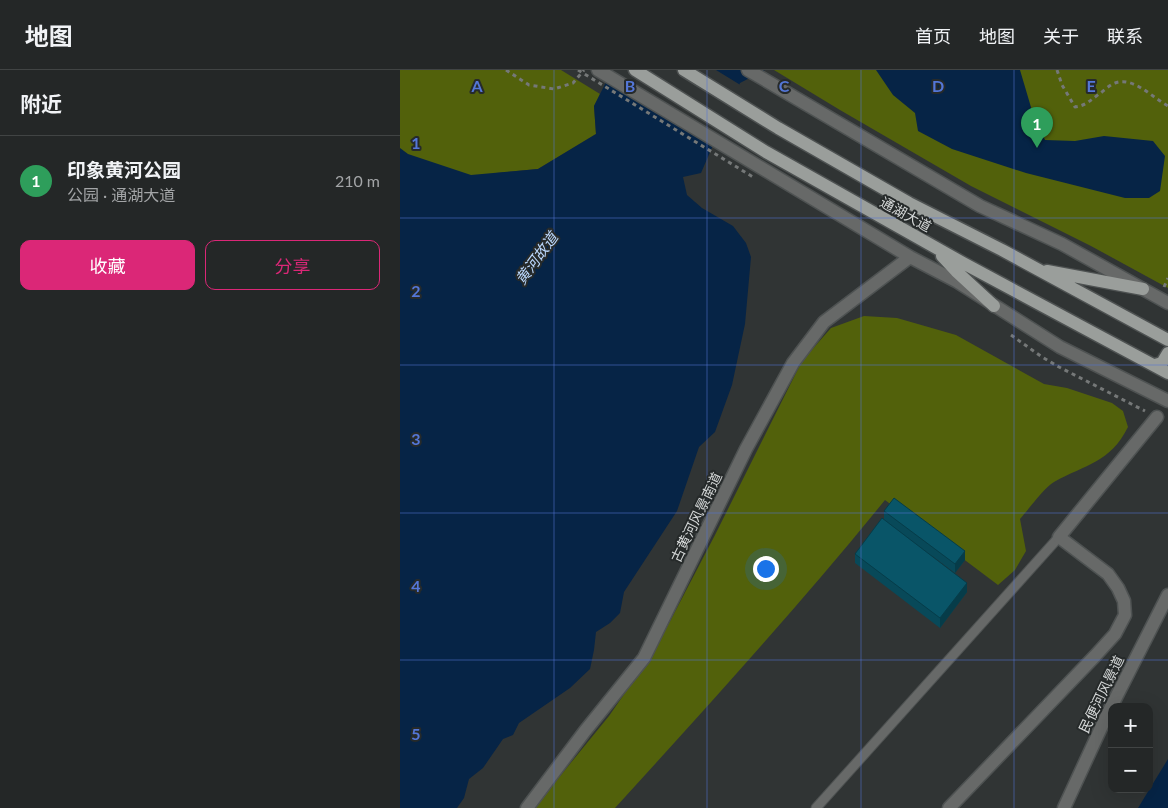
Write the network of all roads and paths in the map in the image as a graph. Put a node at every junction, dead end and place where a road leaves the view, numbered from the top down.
1 (506, 70) edge
2 (578, 70) edge
3 (584, 70) edge
4 (598, 70) edge
5 (635, 70) edge
6 (684, 70) edge
7 (748, 70) edge
8 (1057, 70) edge
9 (1168, 106) edge
10 (757, 172) junction
11 (934, 246) junction
12 (910, 257) junction
13 (1036, 270) junction
14 (1143, 290) junction
15 (1168, 303) edge
16 (994, 306) junction
17 (1168, 340) edge
18 (1168, 354) edge
19 (1154, 366) junction
20 (1168, 373) edge
21 (1168, 401) edge
22 (1157, 417) dead end
23 (1059, 536) junction
24 (1168, 595) edge
25 (527, 808) edge
26 (816, 808) edge
27 (949, 808) edge
28 (1064, 808) edge

1 - 3 path
2 - 10 path, bridge
4 - 10 street
5 - 11 main road, 通湖大道
6 - 13 main road, 通湖大道
7 - 14 street
8 - 9 path
10 - 12 street
11 - 16 main road
11 - 19 main road, 通湖大道
12 - 16 street
12 - 25 street, 古黄河风景南道
13 - 14 main road
13 - 17 main road, 通湖大道
14 - 15 street
16 - 21 street
18 - 19 main road
19 - 20 main road, 通湖大道
22 - 23 street
23 - 26 lane
23 - 27 street
24 - 28 street, 民便河风景道

